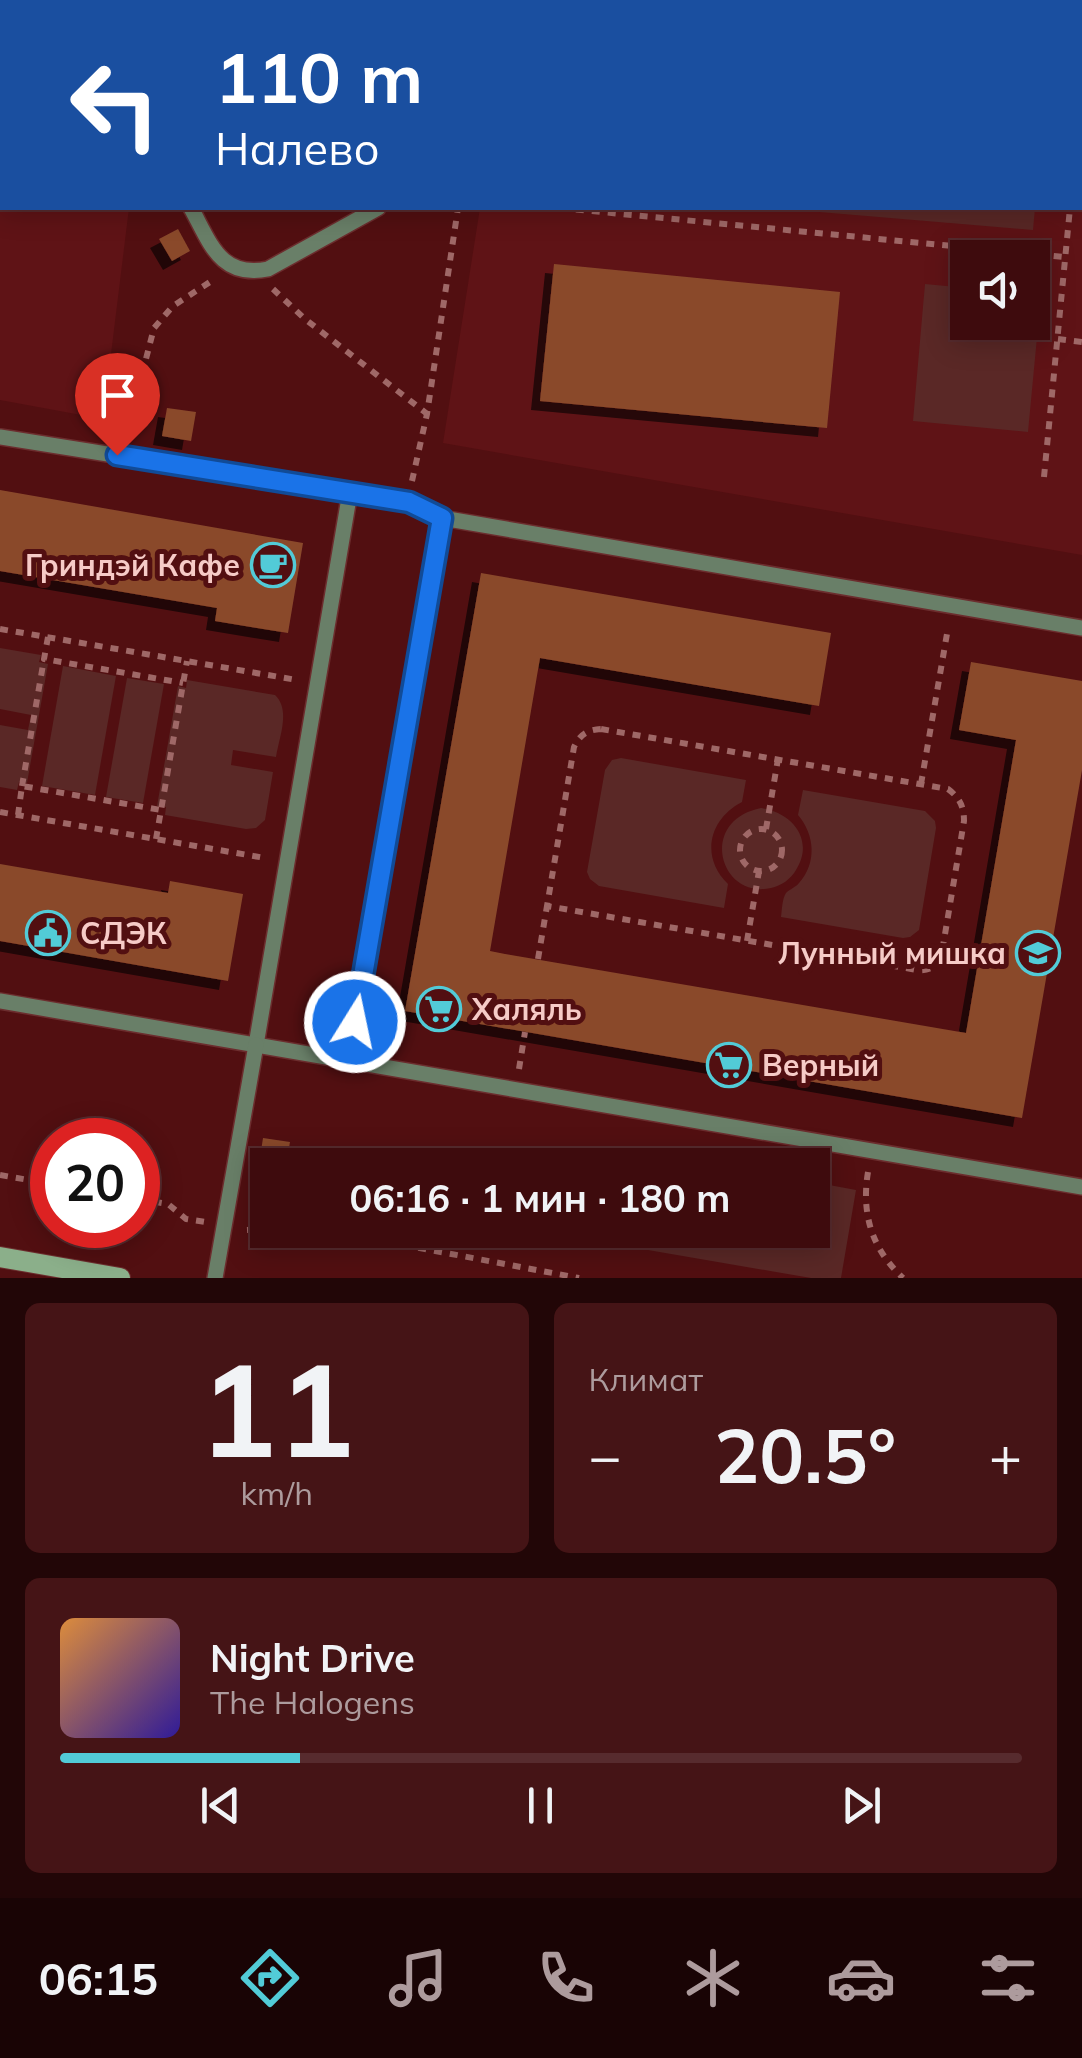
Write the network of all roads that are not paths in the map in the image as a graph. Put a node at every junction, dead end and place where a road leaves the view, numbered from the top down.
1 (191, 210) edge
2 (374, 210) edge
3 (0, 437) edge
4 (350, 492) junction
5 (442, 518) junction
6 (1082, 628) edge
7 (0, 1000) edge
8 (256, 1045) junction
9 (348, 1060) junction
10 (1082, 1187) edge
11 (0, 1257) edge
12 (120, 1278) edge
13 (215, 1278) edge

1 - 2 lane
3 - 4 lane
4 - 5 lane
4 - 8 lane
5 - 6 lane
5 - 9 lane
7 - 8 lane
8 - 9 lane
8 - 13 lane
9 - 10 lane
11 - 12 main road

